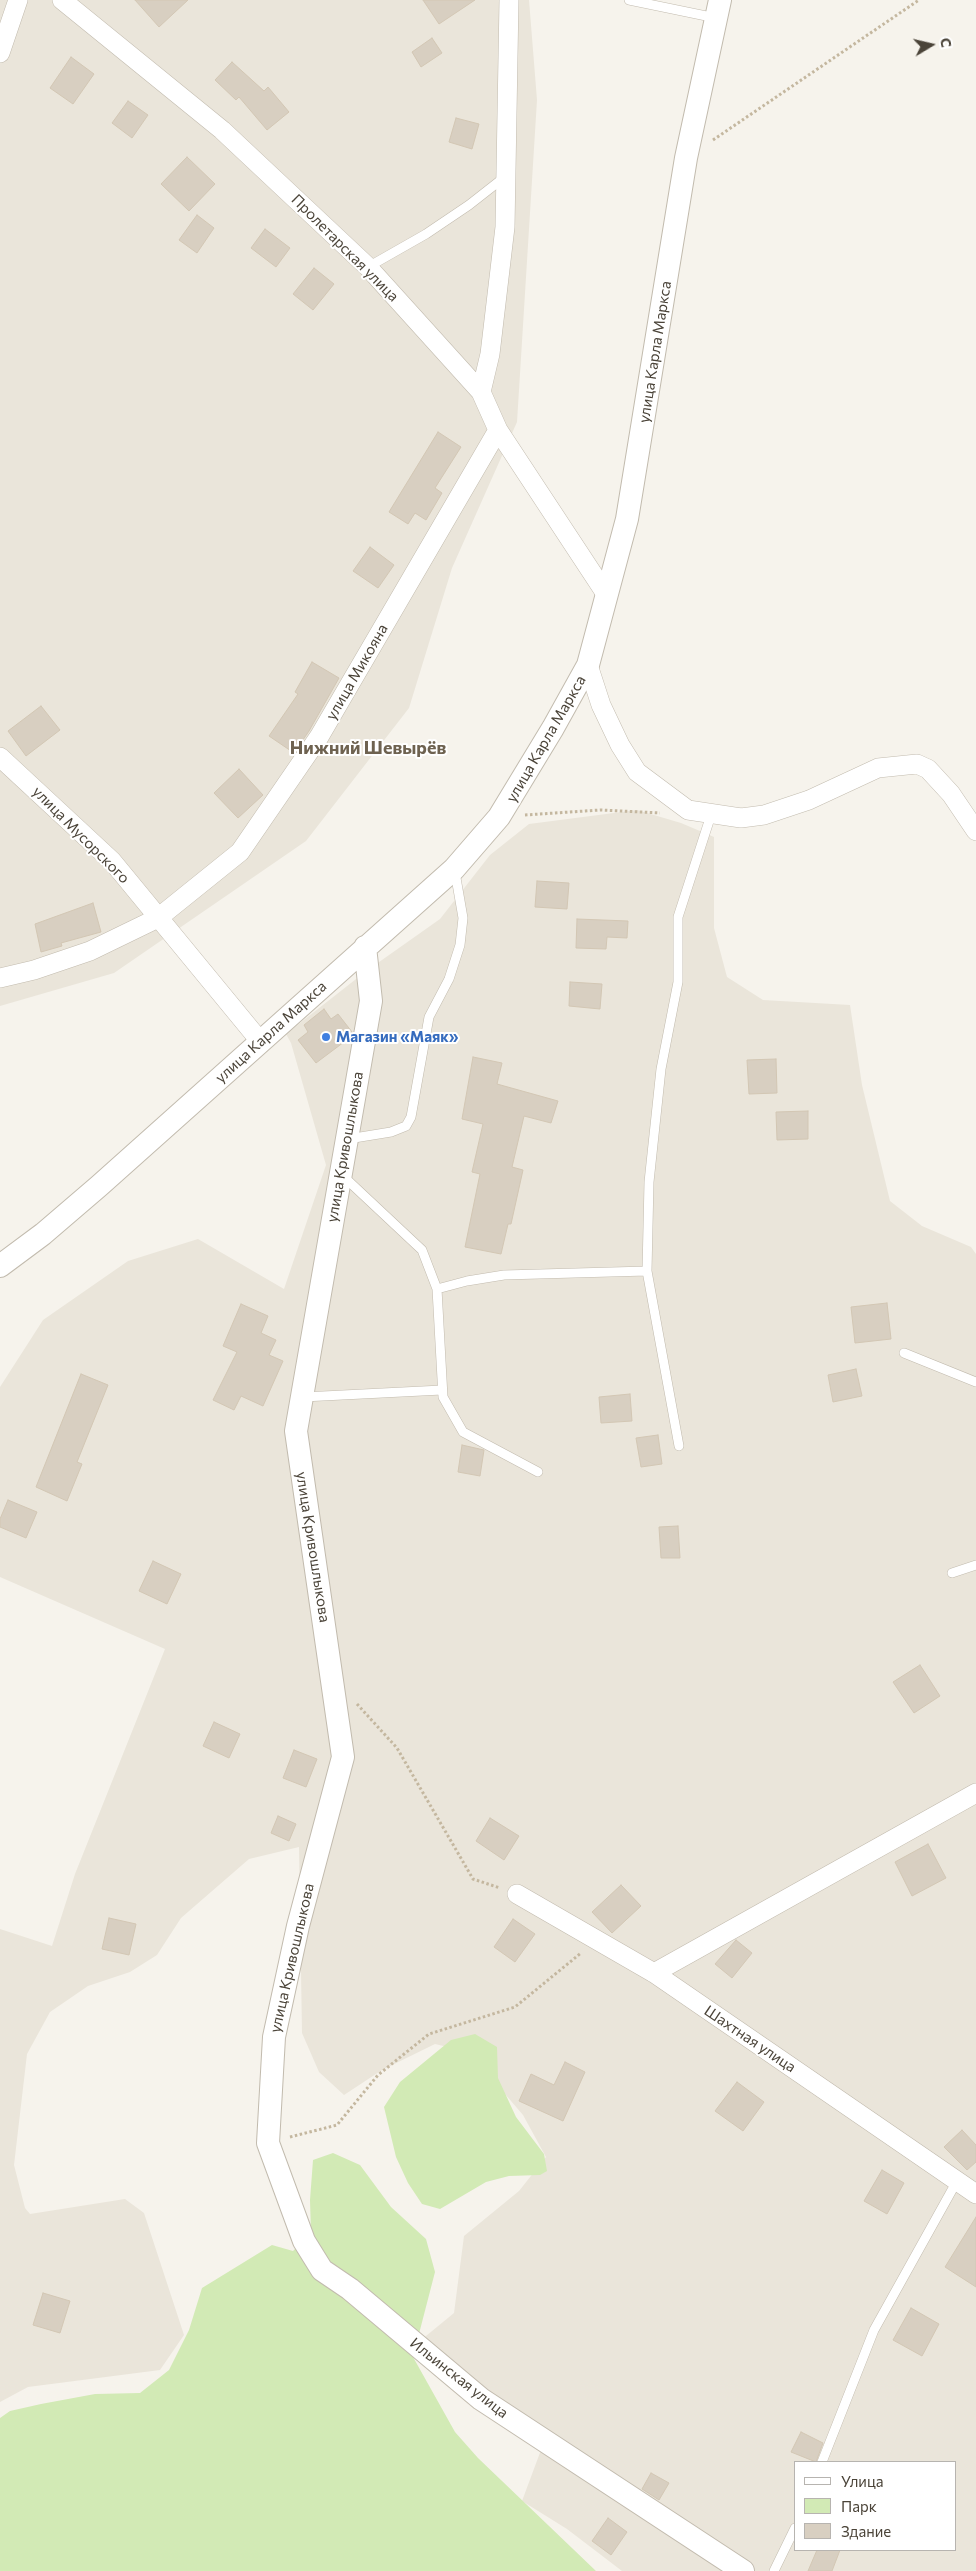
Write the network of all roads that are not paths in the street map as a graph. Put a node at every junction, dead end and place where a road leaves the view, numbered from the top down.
1 (18, 0) edge
2 (62, 0) edge
3 (509, 0) edge
4 (628, 0) edge
5 (718, 9) edge
6 (0, 54) edge
7 (506, 176) junction
8 (368, 266) junction
9 (481, 392) junction
10 (498, 430) junction
11 (606, 594) junction
12 (588, 665) junction
13 (0, 756) edge
14 (711, 815) junction
15 (976, 831) edge
16 (454, 869) junction
17 (158, 918) junction
18 (365, 947) junction
19 (0, 978) edge
20 (260, 1042) junction
21 (347, 1140) junction
22 (341, 1174) junction
23 (0, 1266) edge
24 (647, 1270) junction
25 (436, 1289) junction
26 (904, 1353) dead end
27 (976, 1382) edge
28 (442, 1390) junction
29 (302, 1397) junction
30 (678, 1446) dead end
31 (538, 1472) dead end
32 (976, 1565) edge
33 (952, 1573) dead end
34 (976, 1794) edge
35 (517, 1894) road end
36 (654, 1973) junction
37 (268, 2143) joint
38 (957, 2181) junction
39 (976, 2194) edge
40 (822, 2461) edge
41 (794, 2530) edge
42 (743, 2571) edge
43 (774, 2571) edge

1 - 6 street
2 - 8 street, Пролетарская улица
3 - 7 street
4 - 5 lane
5 - 11 street, улица Карла Маркса
7 - 8 lane
7 - 9 street
8 - 9 street, Пролетарская улица
9 - 10 street, Пролетарская улица
10 - 11 street, Пролетарская улица
10 - 17 street, улица Микояна
11 - 12 street, улица Карла Маркса
12 - 14 street
12 - 16 street, улица Карла Маркса
13 - 17 street, улица Мусорского
14 - 15 street
14 - 24 lane
16 - 18 street, улица Карла Маркса
16 - 21 lane
17 - 19 street, улица Микояна
17 - 20 street, улица Мусорского
18 - 20 street, улица Карла Маркса
18 - 21 street, улица Кривошлыкова
20 - 23 street, улица Карла Маркса
21 - 22 street, улица Кривошлыкова
22 - 25 lane
22 - 29 street, улица Кривошлыкова
24 - 25 lane
24 - 30 lane
25 - 28 lane
26 - 27 lane
28 - 29 lane
28 - 31 lane
29 - 37 street, улица Кривошлыкова
32 - 33 lane
34 - 36 street
35 - 36 street, Шахтная улица
36 - 38 street, Шахтная улица
37 - 42 street, Ильинская улица
38 - 39 street, Шахтная улица
38 - 40 lane
41 - 43 lane

